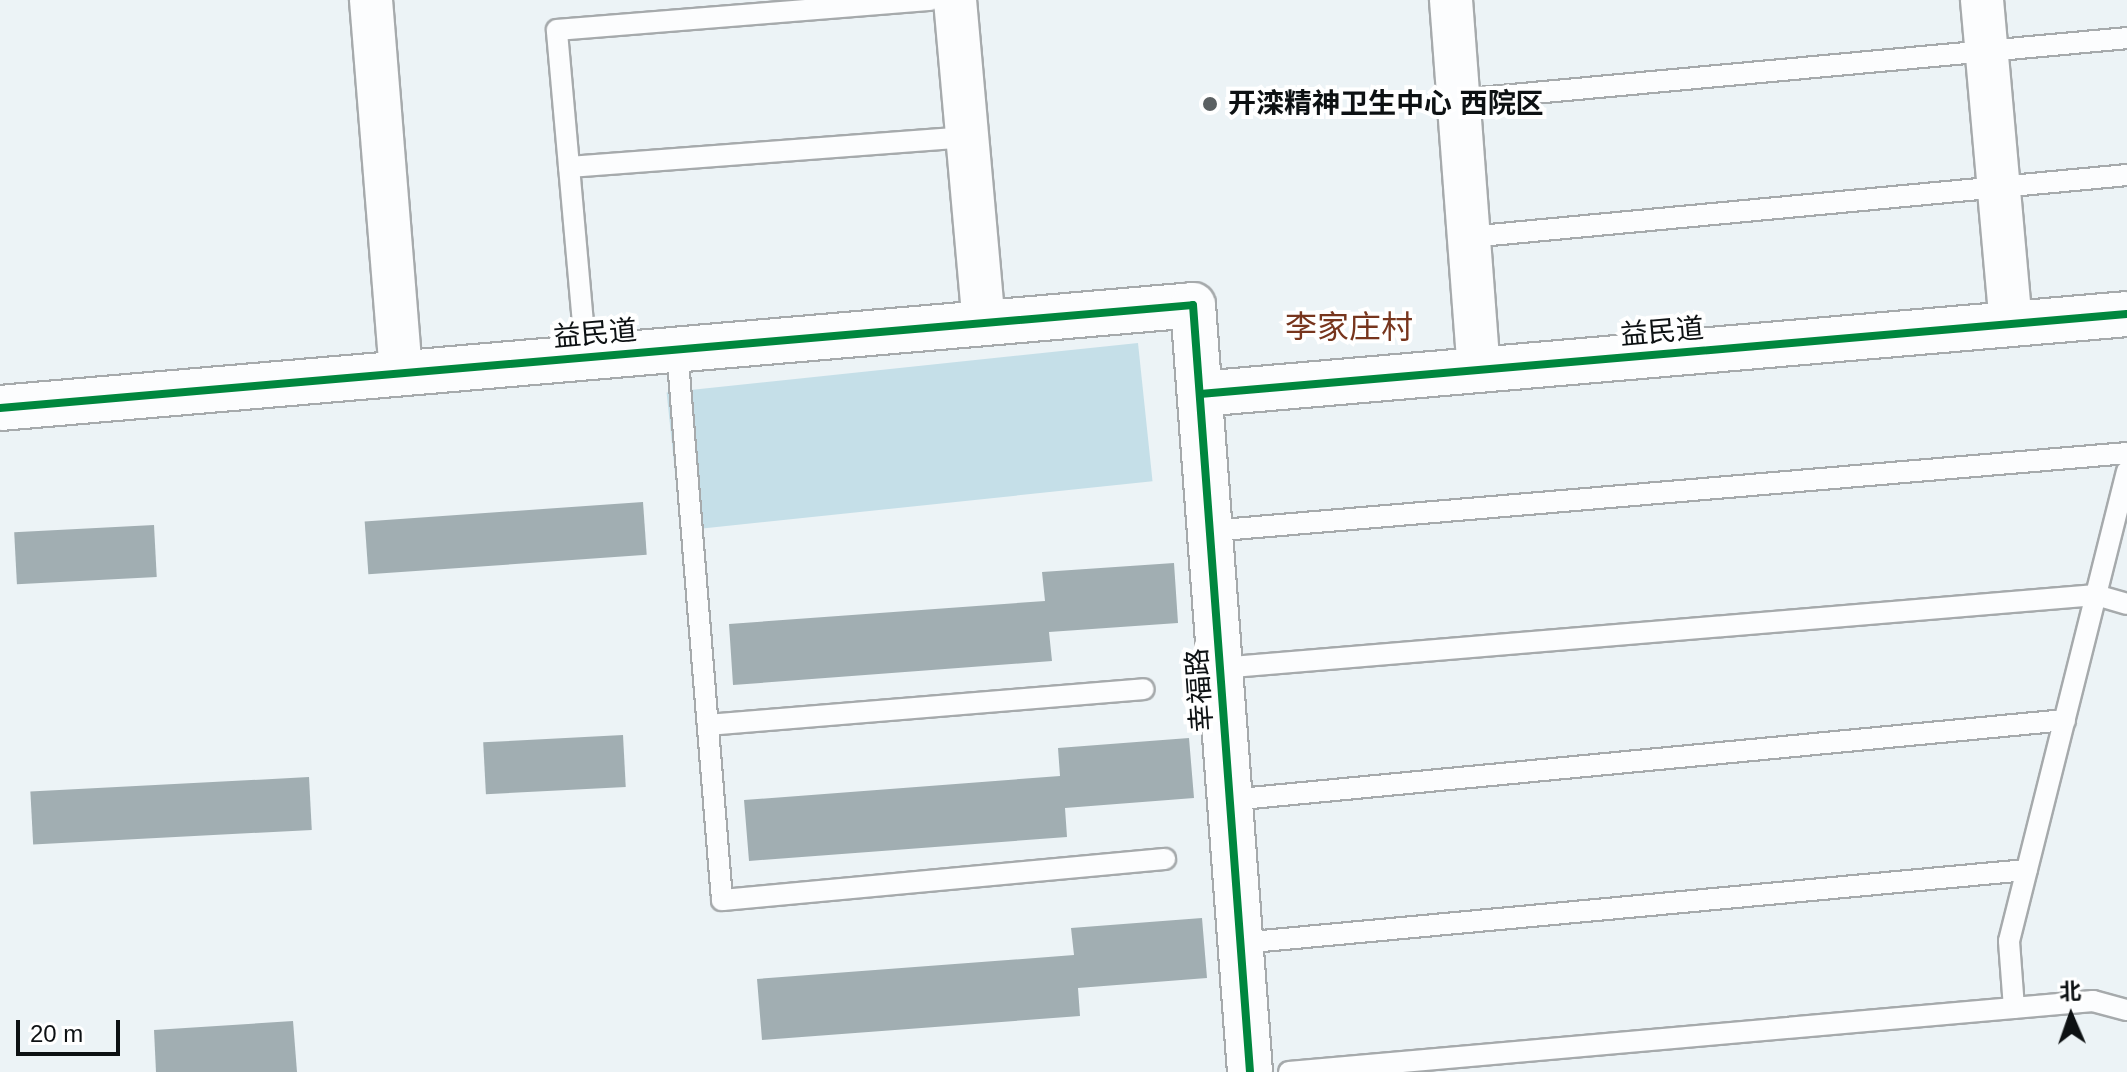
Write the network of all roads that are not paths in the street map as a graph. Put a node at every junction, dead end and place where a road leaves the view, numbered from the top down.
1 (371, 0) edge
2 (931, 0) edge
3 (955, 0) edge
4 (1451, 0) edge
5 (1982, 0) edge
6 (2127, 38) edge
7 (1986, 52) junction
8 (1458, 100) junction
9 (968, 137) junction
10 (569, 167) junction
11 (2127, 175) edge
12 (1998, 189) junction
13 (1469, 237) junction
14 (1193, 305) joint
15 (2127, 314) edge
16 (984, 323) junction
17 (2011, 324) junction
18 (677, 349) junction
19 (586, 357) junction
20 (1479, 370) junction
21 (401, 373) junction
22 (1200, 394) junction
23 (0, 408) edge
24 (2127, 453) edge
25 (2127, 472) edge
26 (1210, 531) junction
27 (2096, 595) junction
28 (2127, 604) edge
29 (1220, 668) junction
30 (1144, 689) dead end
31 (2065, 720) junction
32 (708, 725) junction
33 (1230, 800) junction
34 (1165, 859) dead end
35 (2027, 870) junction
36 (1241, 943) junction
37 (2014, 1008) junction
38 (2127, 1010) edge
39 (1250, 1072) edge
40 (1289, 1072) edge

1 - 21 street
2 - 10 lane
3 - 9 street
4 - 8 street
5 - 7 street
6 - 7 lane
7 - 8 lane
7 - 12 street
8 - 13 street
9 - 10 lane
9 - 16 street
10 - 19 lane
11 - 12 lane
12 - 13 lane
12 - 17 street
13 - 20 street
14 - 16 street, 益民道
14 - 22 street, 幸福路
15 - 17 street, 益民道
16 - 18 street, 益民道
17 - 20 street, 益民道
18 - 19 street, 益民道
18 - 32 lane
19 - 21 street, 益民道
20 - 22 street, 益民道
21 - 23 street, 益民道
22 - 26 street, 幸福路
24 - 26 lane
25 - 27 lane
26 - 29 street, 幸福路
27 - 28 lane
27 - 29 lane
27 - 31 lane
29 - 33 street, 幸福路
30 - 32 lane
31 - 33 lane
31 - 35 lane
32 - 34 lane
33 - 36 street, 幸福路
35 - 36 lane
35 - 37 lane
36 - 39 street, 幸福路
37 - 38 lane
37 - 40 lane

